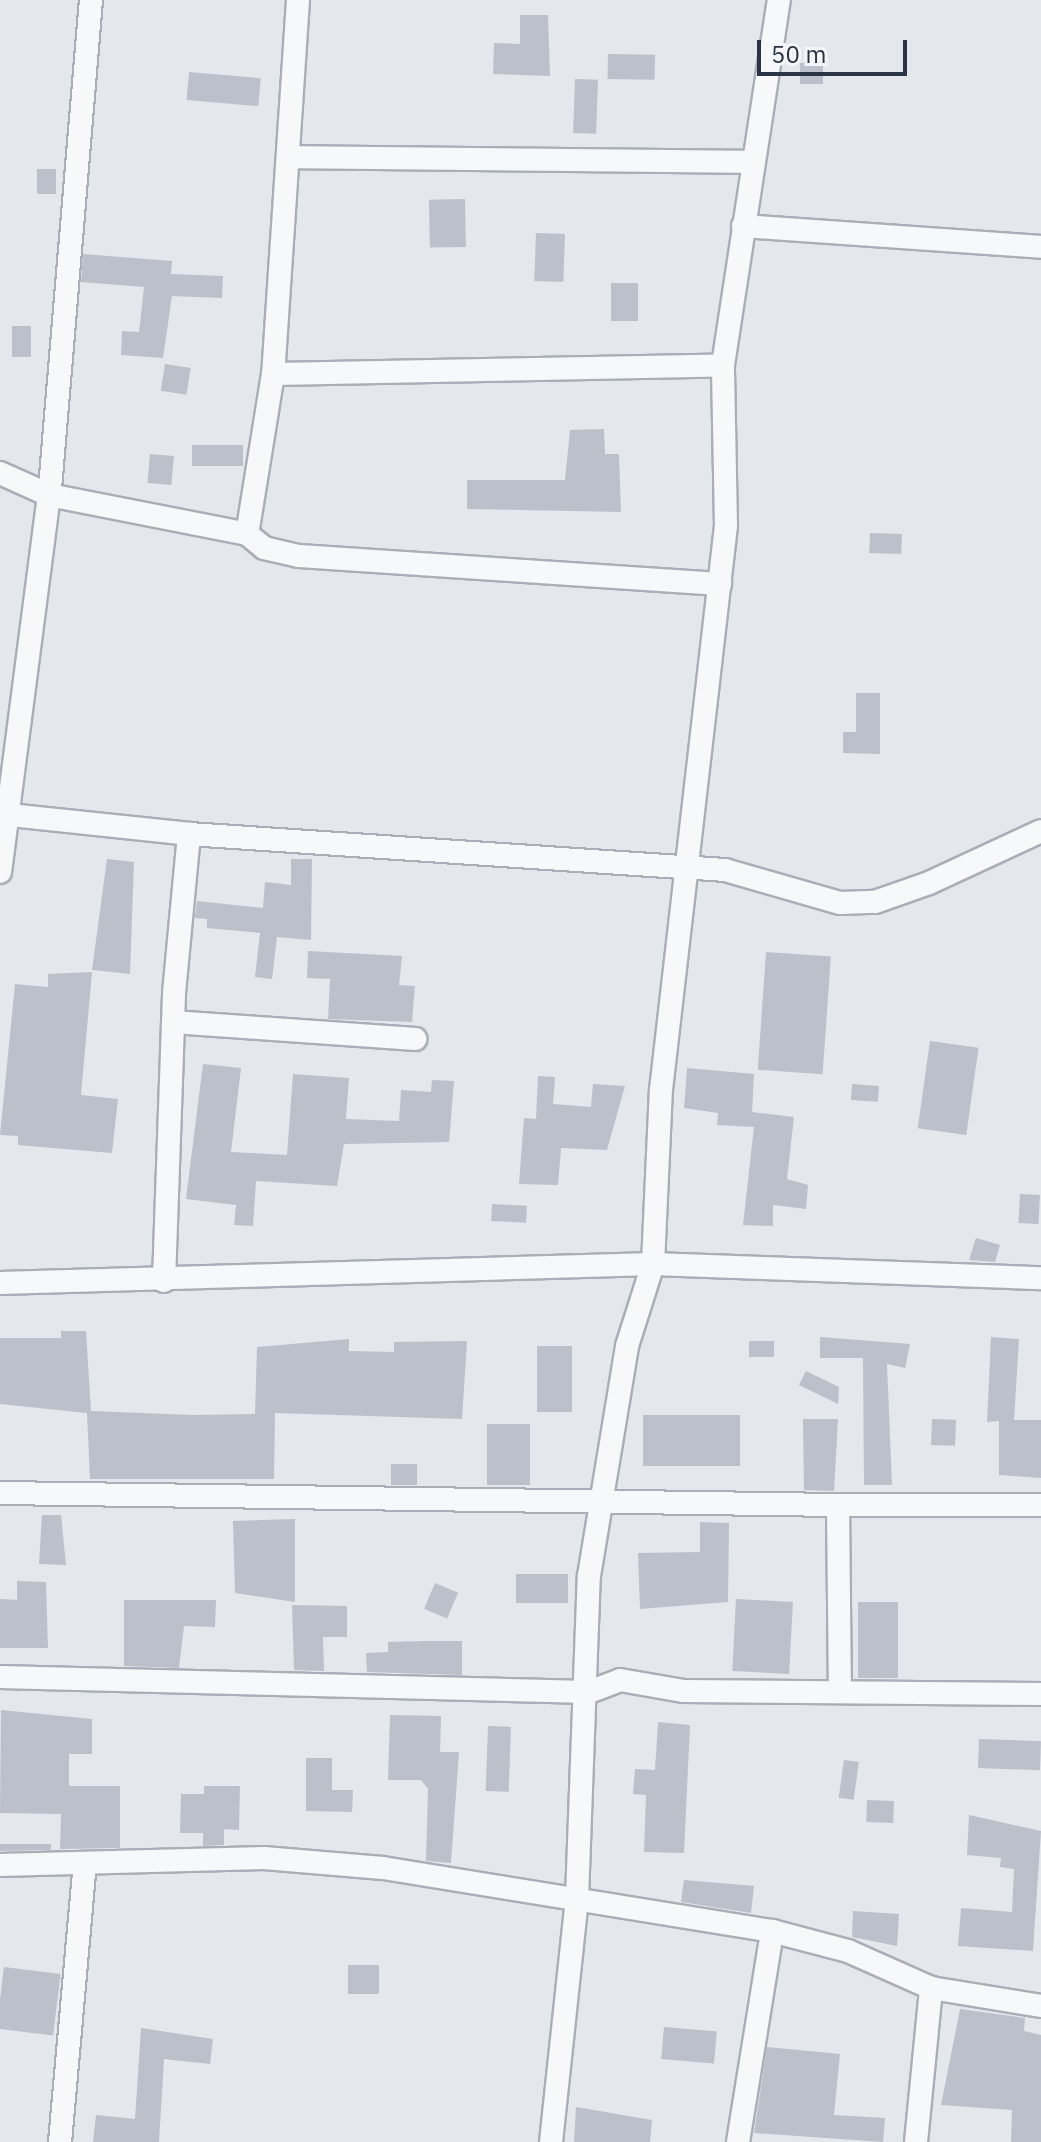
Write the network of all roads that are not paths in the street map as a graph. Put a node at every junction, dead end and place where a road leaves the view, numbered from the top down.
1 (91, 0) edge
2 (298, 0) edge
3 (779, 0) edge
4 (288, 157) junction
5 (752, 162) junction
6 (743, 226) junction
7 (1041, 247) edge
8 (723, 365) junction
9 (273, 374) junction
10 (0, 473) edge
11 (49, 495) junction
12 (247, 534) junction
13 (720, 584) junction
14 (4, 814) edge
15 (1041, 831) edge
16 (189, 834) junction
17 (0, 872) edge
18 (690, 873) junction
19 (173, 1022) junction
20 (415, 1039) dead end
21 (653, 1264) junction
22 (1041, 1278) edge
23 (164, 1281) junction
24 (0, 1283) edge
25 (0, 1493) edge
26 (599, 1501) junction
27 (838, 1505) junction
28 (1041, 1505) edge
29 (0, 1677) edge
30 (840, 1690) junction
31 (589, 1692) junction
32 (1041, 1694) edge
33 (85, 1863) junction
34 (0, 1865) edge
35 (577, 1898) junction
36 (772, 1931) junction
37 (931, 1988) junction
38 (1041, 2006) edge
39 (60, 2142) edge
40 (551, 2142) edge
41 (738, 2142) edge
42 (916, 2142) edge

1 - 11 street
2 - 4 street
3 - 5 street
4 - 5 street
4 - 9 street
5 - 6 street
6 - 7 street
6 - 8 street
8 - 9 street
8 - 13 street
9 - 12 street
10 - 11 street
11 - 12 street
11 - 14 street
12 - 13 street
13 - 18 street
14 - 16 street
14 - 17 street
15 - 18 street
16 - 18 street
16 - 19 street
18 - 21 street
19 - 20 street
19 - 23 street
21 - 22 street
21 - 23 street
21 - 26 street
23 - 24 street
25 - 26 street
26 - 27 street
26 - 31 street
27 - 28 street
27 - 30 street
29 - 31 street
30 - 31 street
30 - 32 street
31 - 35 street
33 - 34 street
33 - 35 street
33 - 39 street
35 - 36 street
35 - 40 street
36 - 37 street
36 - 41 street
37 - 38 street
37 - 42 street

